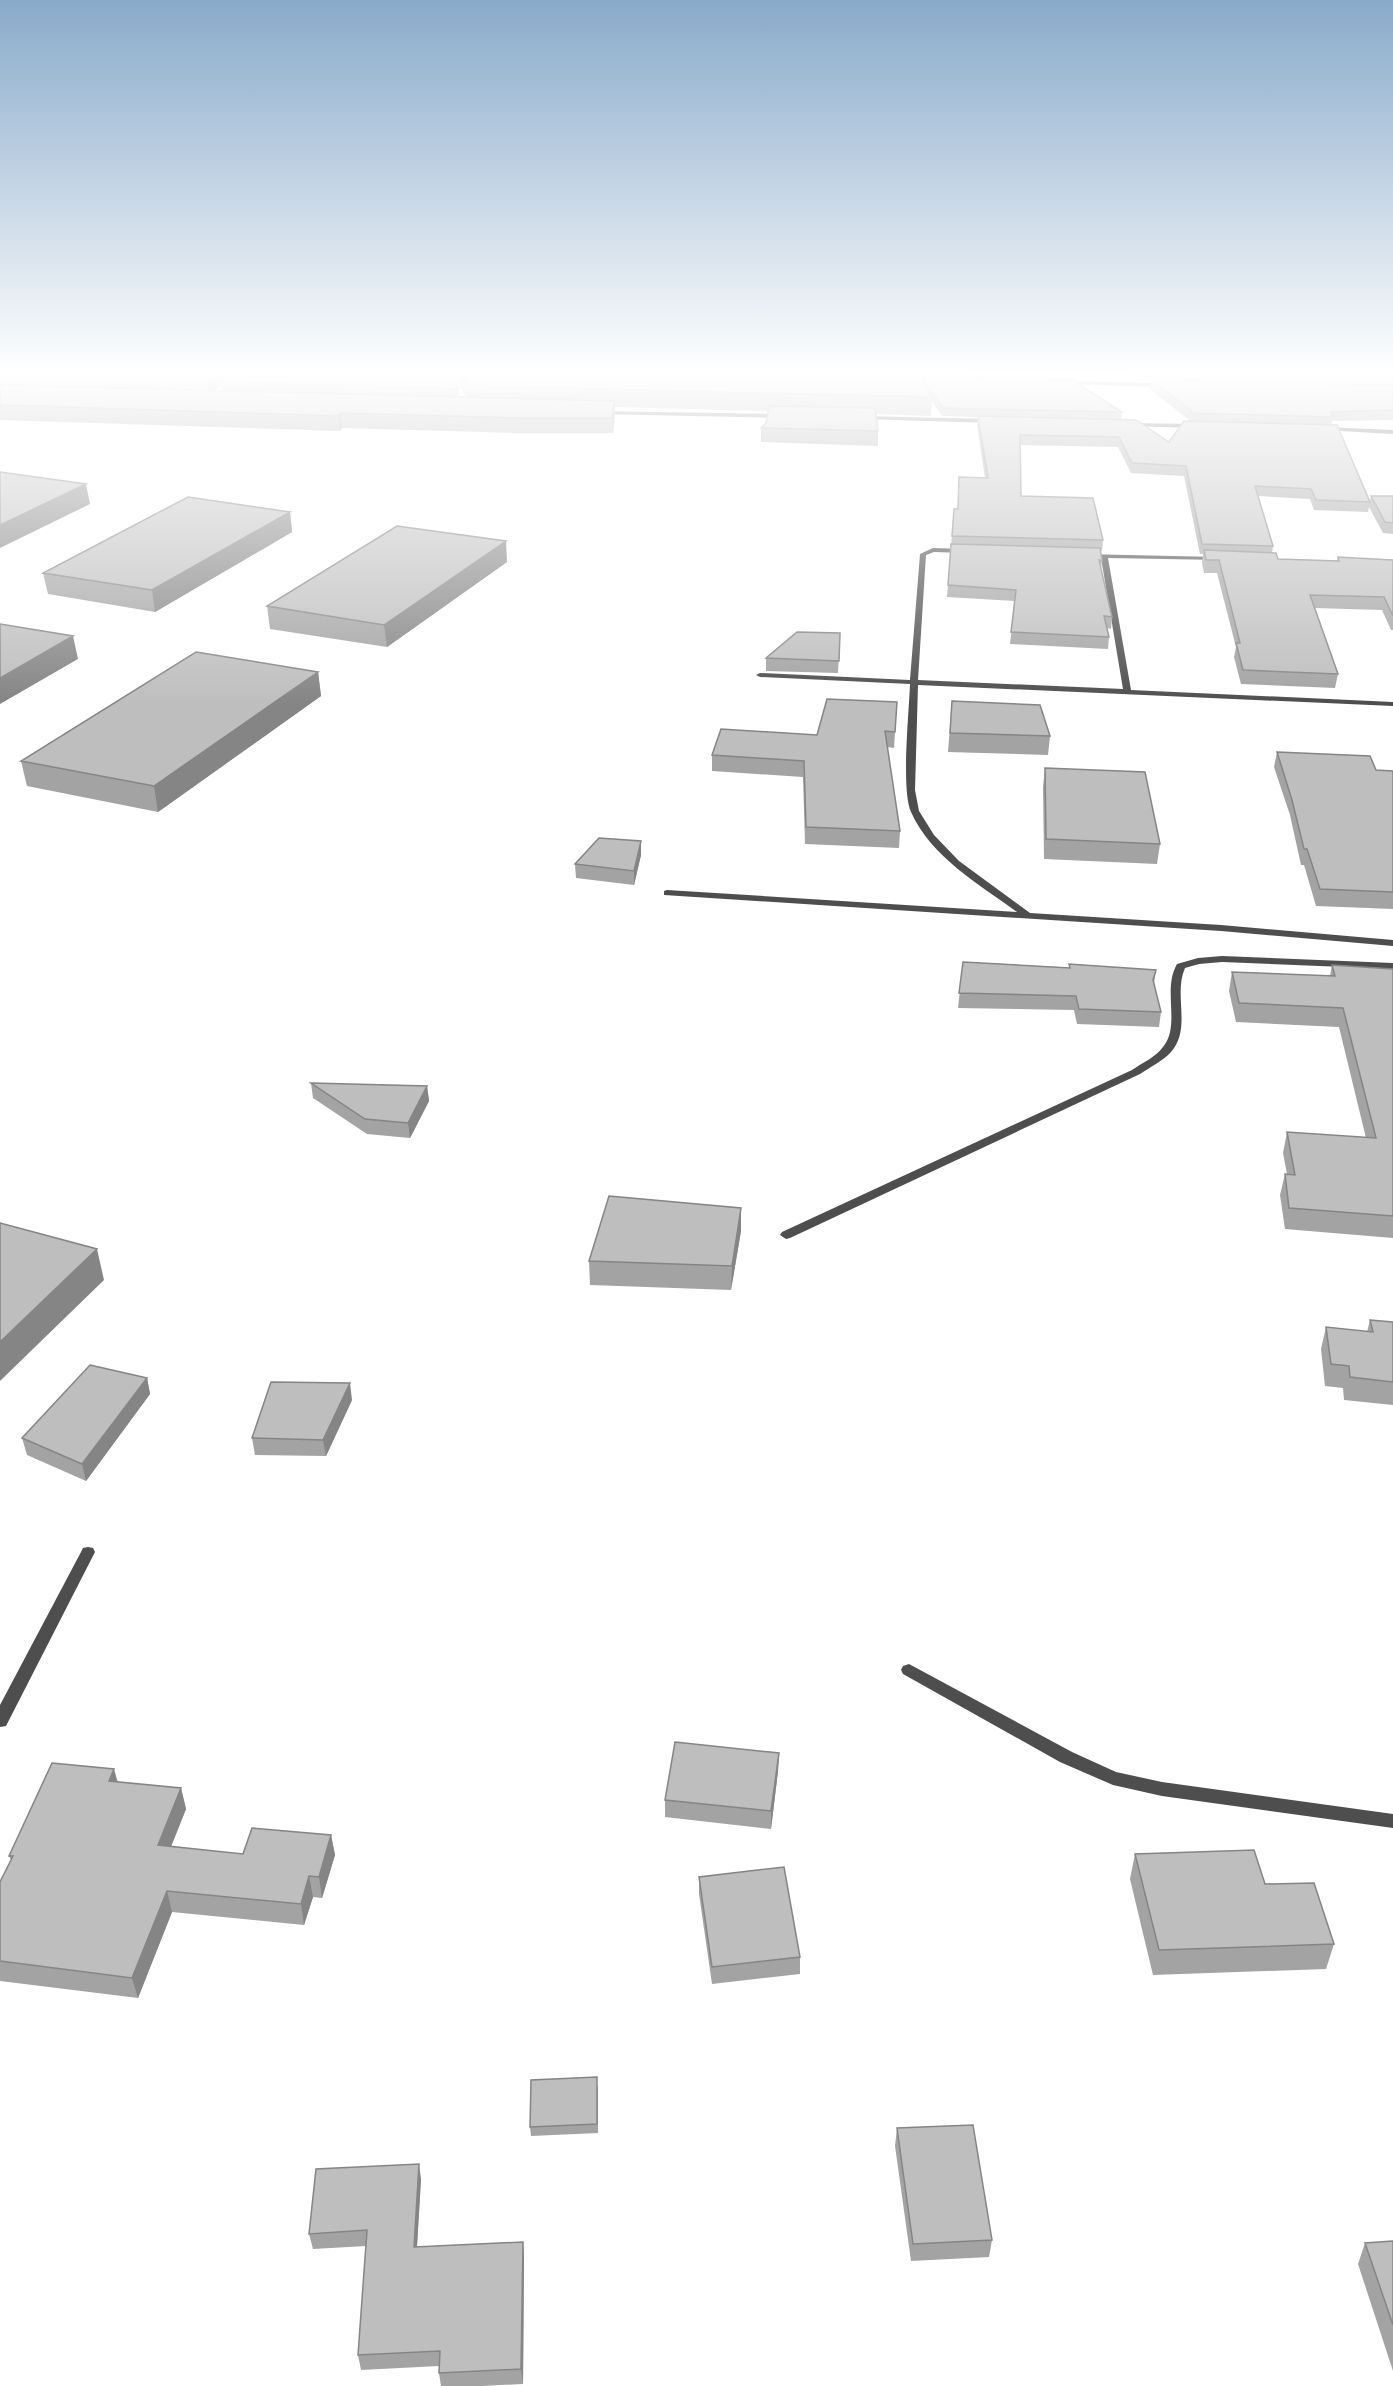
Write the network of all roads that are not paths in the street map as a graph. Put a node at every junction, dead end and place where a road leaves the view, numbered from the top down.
1 (974, 551) edge
2 (1080, 555) edge
3 (1104, 555) junction
4 (1231, 560) edge
5 (760, 675) dead end
6 (914, 683) junction
7 (1127, 692) junction
8 (1393, 704) edge
9 (667, 893) dead end
10 (1028, 916) junction
11 (1393, 943) edge
12 (1393, 966) edge
13 (786, 1235) dead end
14 (88, 1552) dead end
15 (909, 1670) dead end
16 (0, 1721) edge
17 (1393, 1821) edge

1 - 6 street
2 - 3 street
3 - 4 street
3 - 7 street
5 - 6 street
6 - 7 street
6 - 10 street
7 - 8 street
9 - 10 street
10 - 11 street
12 - 13 street
14 - 16 street
15 - 17 street

